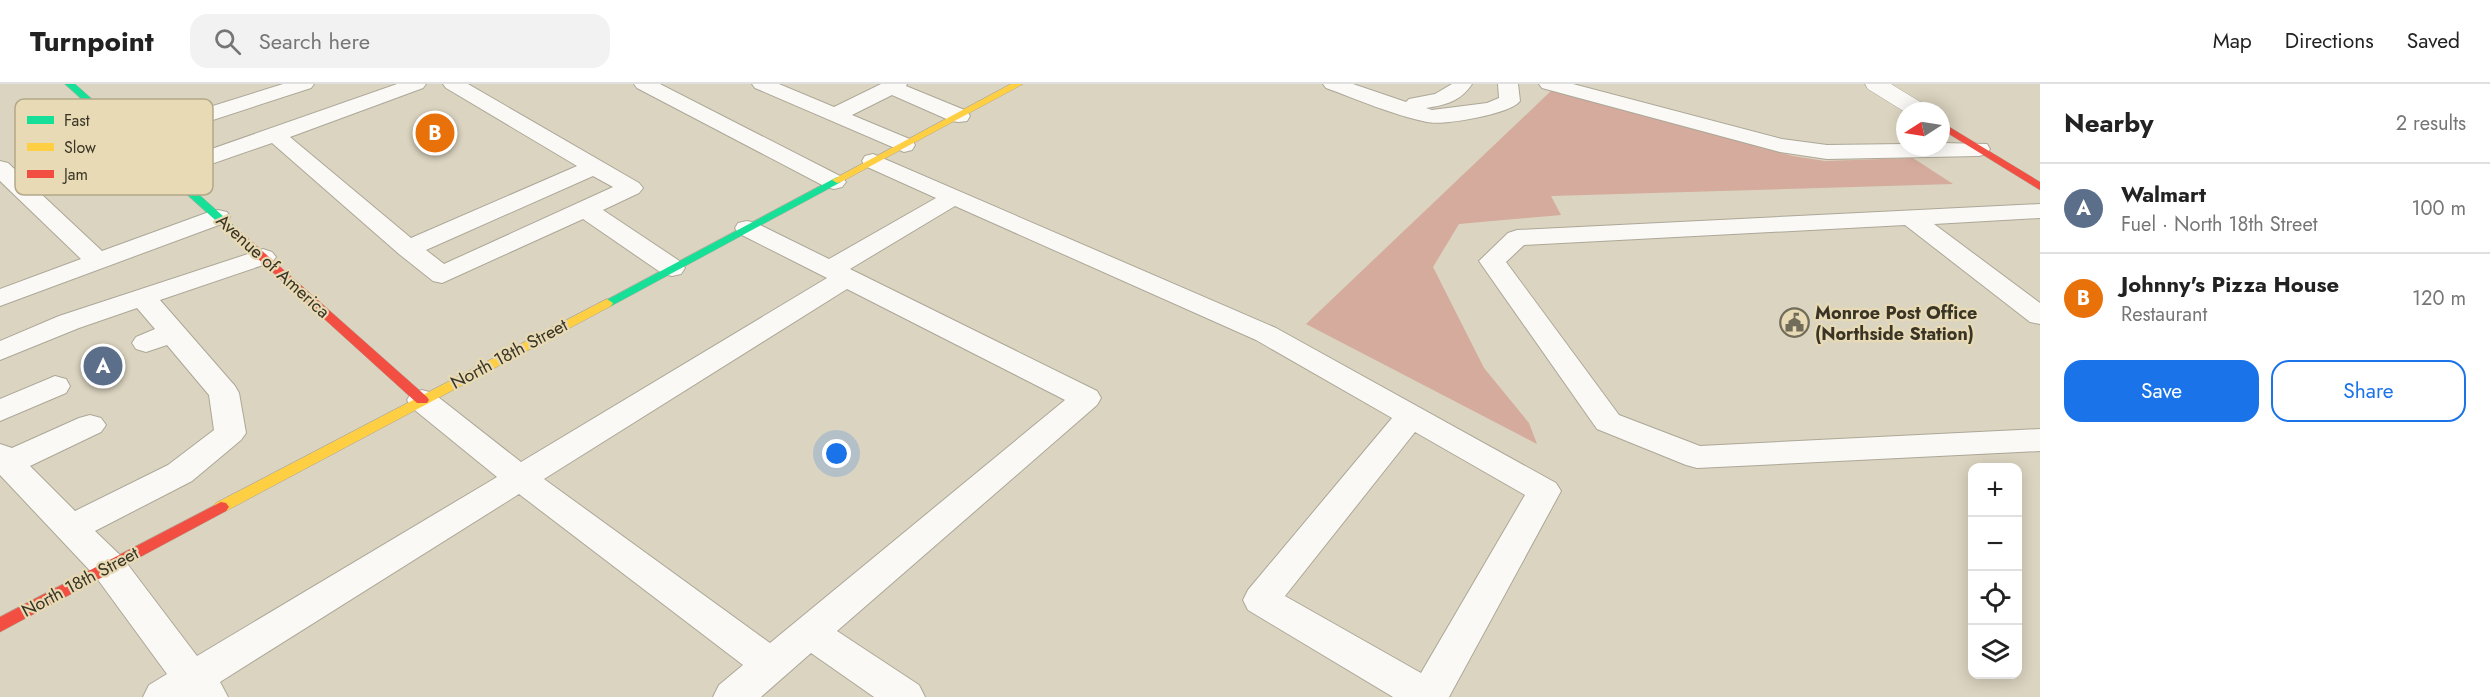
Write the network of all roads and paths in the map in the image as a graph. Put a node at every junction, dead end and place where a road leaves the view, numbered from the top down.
1 (70, 84) edge
2 (304, 84) edge
3 (416, 84) edge
4 (453, 84) edge
5 (644, 84) edge
6 (762, 84) edge
7 (1018, 84) edge
8 (1333, 84) edge
9 (1462, 84) edge
10 (1508, 84) edge
11 (1549, 84) edge
12 (1876, 84) edge
13 (894, 86) edge
14 (87, 99) edge
15 (1380, 99) junction
16 (1905, 102) edge
17 (213, 113) edge
18 (835, 115) junction
19 (959, 116) junction
20 (1950, 130) edge
21 (275, 135) junction
22 (904, 145) junction
23 (1979, 148) junction
24 (213, 156) edge
25 (873, 161) junction
26 (594, 167) junction
27 (0, 168) edge
28 (15, 182) edge
29 (834, 182) junction
30 (2040, 187) edge
31 (28, 195) edge
32 (194, 195) edge
33 (954, 196) junction
34 (585, 209) junction
35 (2040, 211) edge
36 (218, 217) junction
37 (1911, 218) junction
38 (747, 228) junction
39 (408, 249) junction
40 (263, 257) junction
41 (98, 261) junction
42 (672, 268) junction
43 (839, 273) junction
44 (0, 298) edge
45 (143, 298) junction
46 (2040, 316) edge
47 (0, 351) edge
48 (55, 386) dead end
49 (422, 400) junction
50 (0, 411) edge
51 (1411, 416) junction
52 (90, 425) dead end
53 (2040, 440) edge
54 (4, 459) edge
55 (520, 478) junction
56 (72, 528) junction
57 (109, 567) junction
58 (0, 625) edge
59 (810, 632) junction
60 (772, 664) junction
61 (187, 691) edge
62 (733, 697) edge
63 (905, 697) edge
64 (1428, 697) edge

1 - 14 main road, Avenue of America
2 - 17 lane
3 - 21 lane
4 - 26 lane
5 - 29 lane
6 - 18 lane
7 - 19 main road, North 18th Street
8 - 15 lane
9 - 15 lane
10 - 15 lane
11 - 23 lane
12 - 16 street
13 - 18 lane
13 - 19 lane
18 - 22 lane
19 - 22 main road, North 18th Street
20 - 23 main road
21 - 24 lane
21 - 39 lane
22 - 25 main road, North 18th Street
23 - 30 main road
25 - 29 main road, North 18th Street
25 - 33 lane
26 - 34 lane
26 - 39 lane
27 - 28 lane
29 - 38 main road, North 18th Street
31 - 41 lane
32 - 36 main road, Avenue of America
33 - 43 lane
33 - 51 lane
34 - 39 lane
34 - 42 lane
35 - 37 lane
36 - 40 main road, Avenue of America
36 - 41 lane
37 - 46 lane
37 - 53 lane
38 - 42 main road, North 18th Street
38 - 43 lane
40 - 45 lane
40 - 49 main road, Avenue of America
41 - 44 lane
42 - 49 main road, North 18th Street
43 - 55 lane
43 - 59 lane
45 - 47 lane
45 - 56 lane
48 - 50 lane
49 - 55 lane
49 - 57 main road, North 18th Street
51 - 64 lane
51 - 64 lane
52 - 54 lane
54 - 56 lane
55 - 60 lane
55 - 61 lane
56 - 57 lane
57 - 58 main road, North 18th Street
57 - 61 lane
59 - 60 lane
59 - 63 lane
60 - 62 lane

